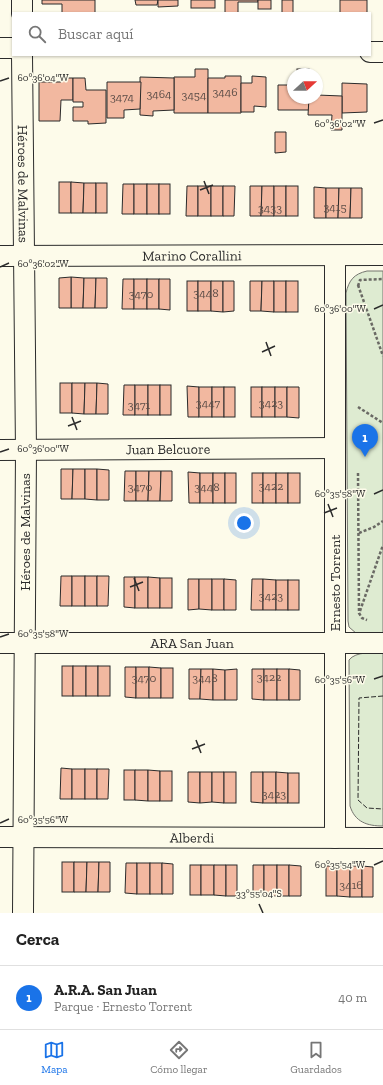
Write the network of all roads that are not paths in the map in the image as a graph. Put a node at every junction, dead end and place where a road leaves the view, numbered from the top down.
1 (22, 0) edge
2 (22, 12) edge
3 (0, 48) edge
4 (12, 48) edge
5 (371, 52) edge
6 (383, 52) edge
7 (22, 56) edge
8 (383, 255) edge
9 (0, 256) edge
10 (24, 256) junction
11 (335, 256) junction
12 (335, 448) junction
13 (0, 450) edge
14 (26, 451) junction
15 (0, 643) edge
16 (25, 643) junction
17 (335, 643) junction
18 (383, 643) edge
19 (0, 837) edge
20 (24, 837) junction
21 (335, 838) junction
22 (383, 838) edge
23 (23, 913) edge

1 - 2 street
3 - 4 street
5 - 6 street
7 - 10 street, Héroes de Malvinas
8 - 11 street, Marino Corallini
9 - 10 street, Marino Corallini
10 - 11 street, Marino Corallini
10 - 14 street, Héroes de Malvinas
11 - 12 street, Ernesto Torrent
12 - 14 street, Juan Belcuore
12 - 17 street, Ernesto Torrent
13 - 14 street, Juan Belcuore
14 - 16 street, Héroes de Malvinas
15 - 16 street, ARA San Juan
16 - 17 street, ARA San Juan
16 - 20 street, Héroes de Malvinas
17 - 18 street, ARA San Juan
17 - 21 street, Ernesto Torrent
19 - 20 street, Alberdi
20 - 21 street, Alberdi
20 - 23 street, Héroes de Malvinas
21 - 22 street, Alberdi

